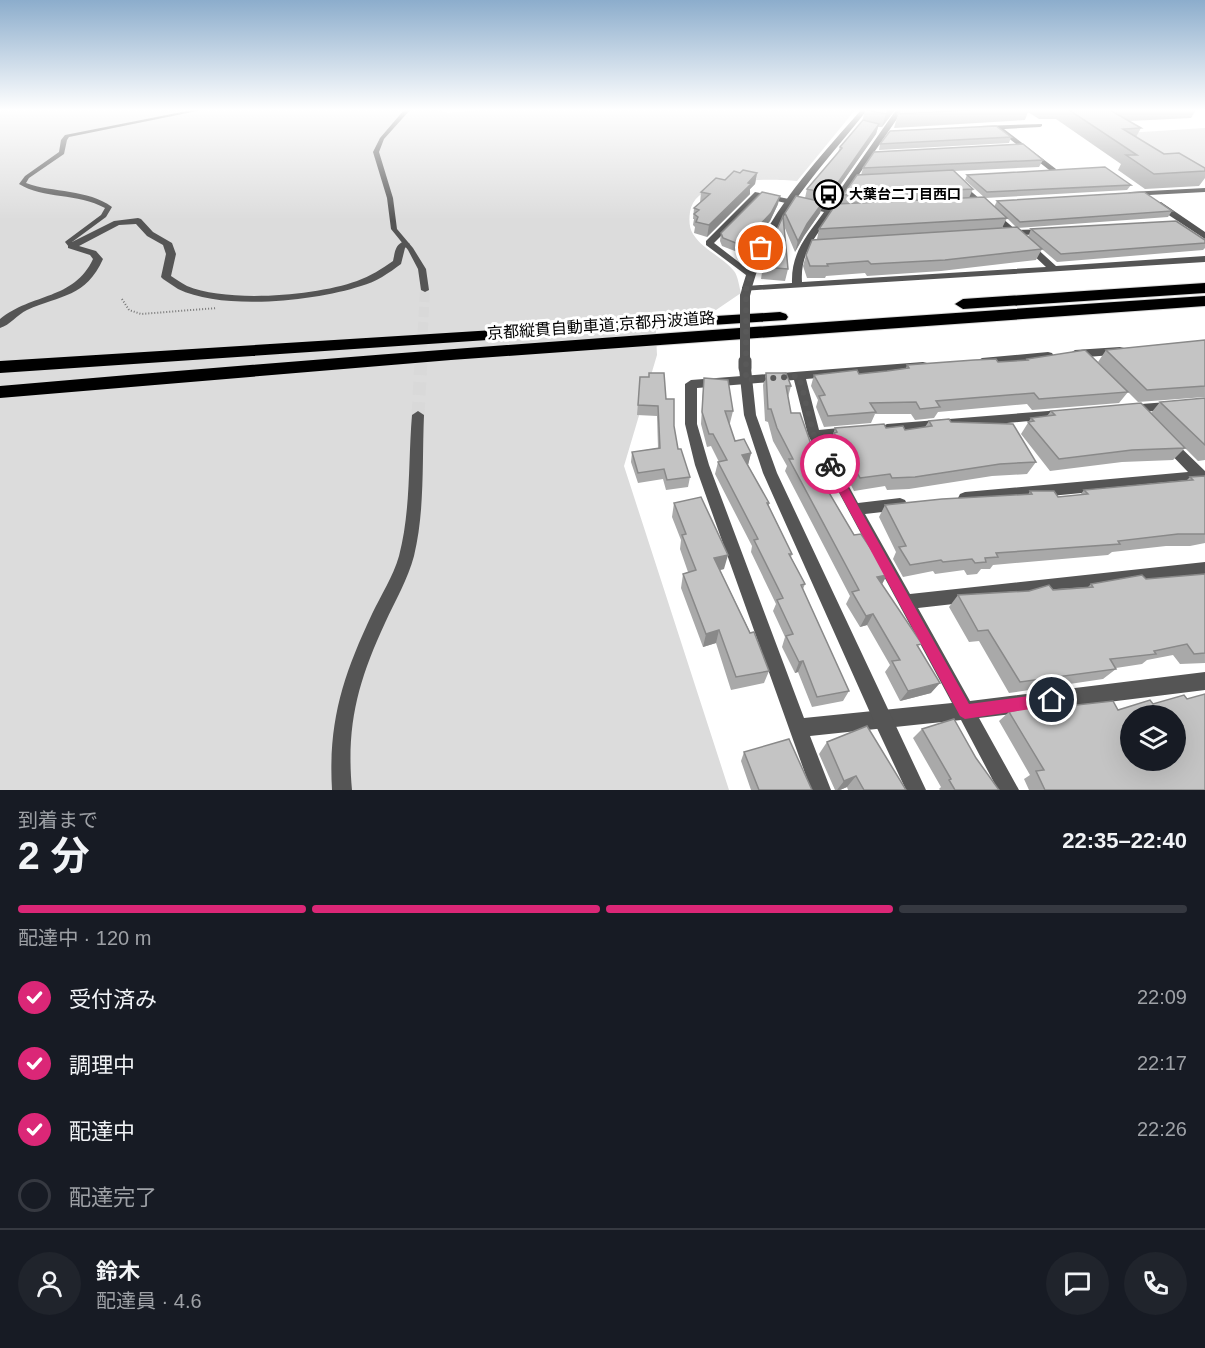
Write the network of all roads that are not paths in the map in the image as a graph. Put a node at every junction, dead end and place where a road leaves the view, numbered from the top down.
1 (63, 147) edge
2 (378, 147) edge
3 (834, 147) edge
4 (874, 147) edge
5 (1011, 147) edge
6 (1023, 147) joint
7 (880, 154) edge
8 (868, 155) junction
9 (1064, 170) edge
10 (1042, 171) edge
11 (1053, 171) junction
12 (963, 175) dead end
13 (850, 181) junction
14 (861, 181) edge
15 (1124, 181) edge
16 (1205, 190) edge
17 (1142, 194) junction
18 (1119, 195) edge
19 (791, 202) junction
20 (993, 202) edge
21 (982, 203) junction
22 (970, 204) edge
23 (830, 210) junction
24 (855, 210) edge
25 (1185, 222) junction
26 (1162, 224) edge
27 (1060, 230) edge
28 (1015, 233) junction
29 (991, 234) edge
30 (1205, 236) edge
31 (405, 244) junction
32 (816, 245) edge
33 (71, 246) junction
34 (804, 246) junction
35 (1205, 259) edge
36 (1054, 268) junction
37 (750, 275) junction
38 (797, 286) junction
39 (1205, 288) edge
40 (424, 290) tunnel mouth
41 (745, 292) junction
42 (1205, 301) edge
43 (0, 325) edge
44 (1138, 350) edge
45 (1082, 354) junction
46 (964, 363) edge
47 (940, 365) edge
48 (0, 368) edge
49 (1096, 369) edge
50 (746, 374) junction
51 (799, 376) junction
52 (0, 392) edge
53 (1205, 403) edge
54 (1130, 404) junction
55 (1111, 410) edge
56 (1075, 413) edge
57 (418, 415) tunnel mouth
58 (814, 435) junction
59 (1203, 478) edge
60 (946, 500) edge
61 (912, 503) edge
62 (854, 509) junction
63 (1205, 569) edge
64 (906, 602) junction
65 (1205, 681) edge
66 (965, 711) junction
67 (882, 720) junction
68 (797, 728) junction
69 (342, 790) edge
70 (821, 790) edge
71 (916, 790) edge
72 (1009, 790) edge

1 - 33 lane
2 - 31 lane
3 - 19 street
4 - 8 street
5 - 6 street
6 - 11 street
7 - 8 street
8 - 13 street
9 - 11 street
10 - 11 street
12 - 21 street
13 - 14 street
13 - 23 street
15 - 17 street
16 - 17 street
17 - 18 street
17 - 25 street
19 - 23 street
19 - 37 street
19 - 37 street
20 - 21 street
21 - 22 street
21 - 28 street
23 - 24 street
23 - 34 street
25 - 26 street
25 - 30 street
27 - 28 street
28 - 29 street
28 - 36 street
31 - 33 street
31 - 40 lane
32 - 34 street
33 - 43 street
34 - 38 street
35 - 36 street
36 - 38 street
37 - 41 street
38 - 41 street
39 - 48 highway, 京都縦貫自動車道;京都丹波道路
41 - 50 street, bridge
42 - 52 highway, 京都縦貫自動車道;京都丹波道路
44 - 45 street
45 - 46 street
45 - 49 street
47 - 51 street
50 - 51 street
50 - 67 street
50 - 68 street
51 - 58 street
53 - 54 street
54 - 55 street
54 - 59 street
56 - 58 street
57 - 69 street
58 - 62 street
59 - 60 street
61 - 62 street
62 - 64 street
63 - 64 street
64 - 66 street
65 - 66 street
66 - 67 street
66 - 72 street
67 - 68 street
67 - 71 street
68 - 70 street

